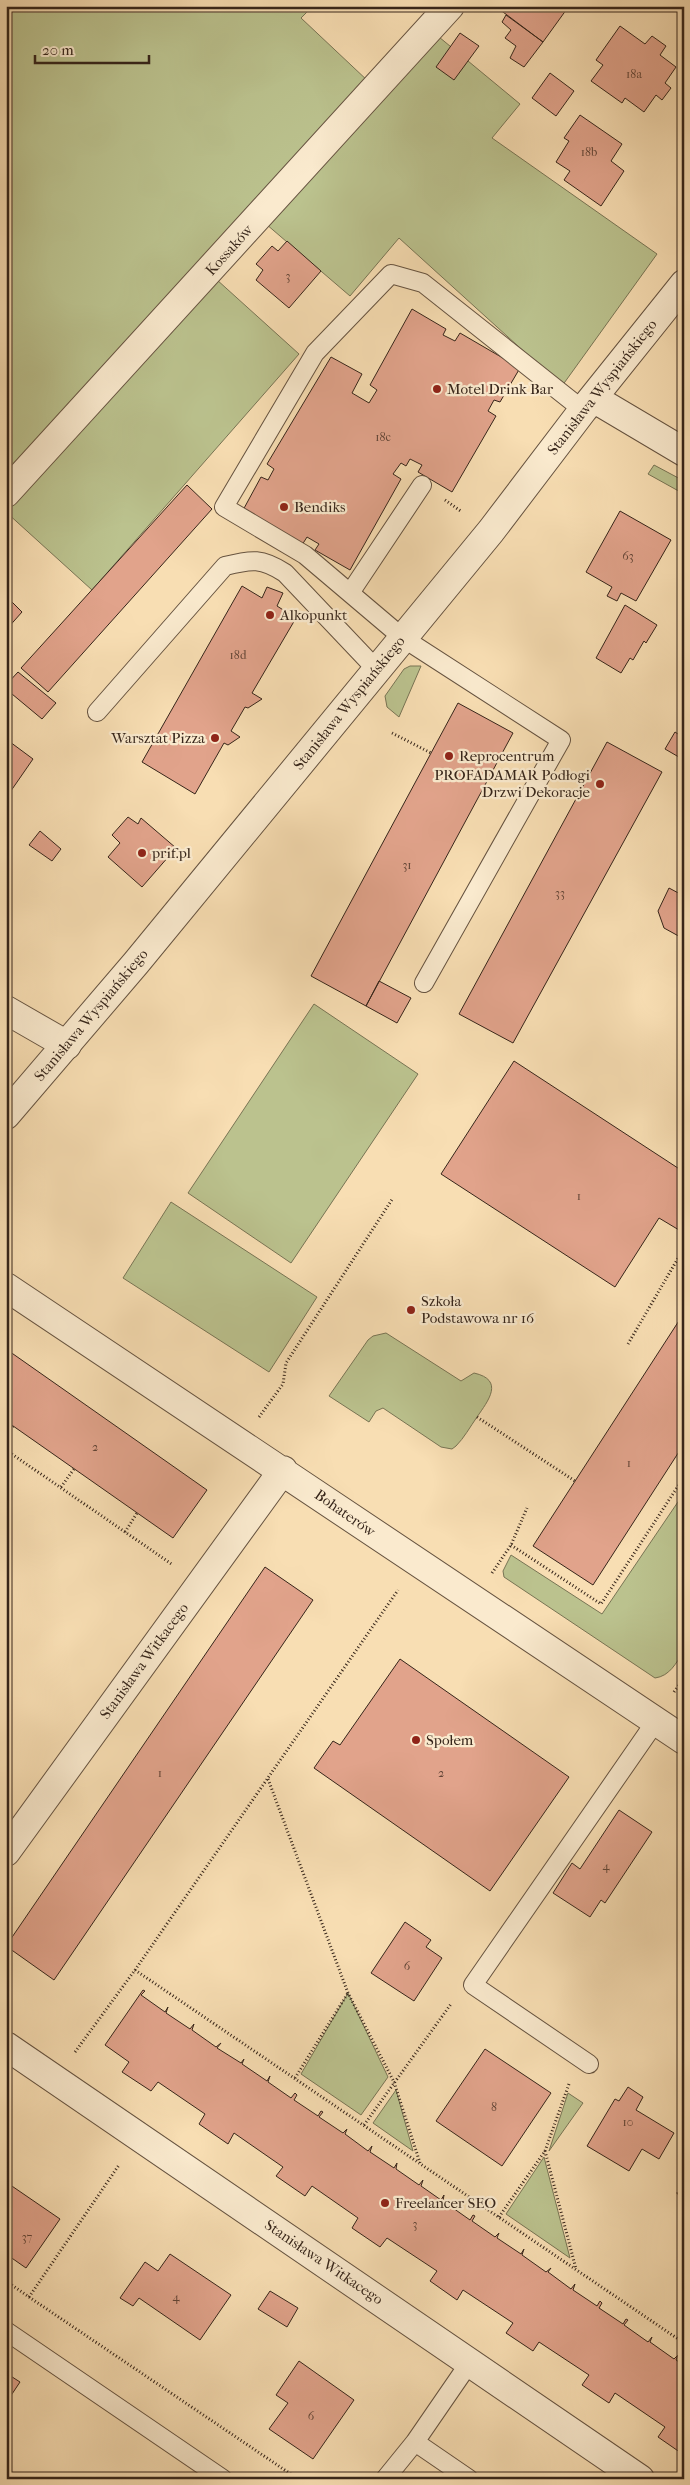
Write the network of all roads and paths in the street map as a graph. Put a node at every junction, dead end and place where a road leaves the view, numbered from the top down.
1 (450, 6) edge
2 (684, 284) edge
3 (588, 404) junction
4 (684, 452) edge
5 (422, 485) dead end
6 (6, 493) edge
7 (350, 593) junction
8 (403, 638) junction
9 (377, 670) junction
10 (97, 712) dead end
11 (392, 733) dead end
12 (431, 753) dead end
13 (424, 984) dead end
14 (6, 1010) edge
15 (66, 1045) junction
16 (6, 1115) edge
17 (393, 1198) dead end
18 (684, 1248) edge
19 (6, 1287) edge
20 (628, 1344) dead end
21 (477, 1417) dead end
22 (257, 1420) dead end
23 (13, 1426) dead end
24 (6, 1434) edge
25 (6, 1450) edge
26 (74, 1469) dead end
27 (283, 1470) junction
28 (684, 1477) edge
29 (575, 1481) dead end
30 (62, 1487) junction
31 (527, 1508) dead end
32 (137, 1513) dead end
33 (125, 1532) junction
34 (511, 1545) junction
35 (416, 1563) junction
36 (490, 1576) dead end
37 (200, 1583) junction
38 (684, 1678) edge
39 (671, 1697) dead end
40 (656, 1721) junction
41 (684, 1740) edge
42 (267, 1779) junction
43 (6, 1852) edge
44 (135, 1970) junction
45 (473, 1985) junction
46 (348, 1993) junction
47 (6, 2046) edge
48 (584, 2060) joint
49 (56, 2078) junction
50 (294, 2078) junction
51 (394, 2082) junction
52 (364, 2125) junction
53 (139, 2135) junction
54 (545, 2151) junction
55 (420, 2164) junction
56 (684, 2184) edge
57 (684, 2196) edge
58 (499, 2217) junction
59 (576, 2270) junction
60 (6, 2281) edge
61 (29, 2297) junction
62 (6, 2331) edge
63 (684, 2342) edge
64 (470, 2362) junction
65 (415, 2442) junction
66 (223, 2479) edge
67 (298, 2479) edge
68 (385, 2479) edge
69 (468, 2479) edge
70 (640, 2479) edge

1 - 6 street, Kossaków
2 - 3 street, Stanisława Wyspiańskiego
3 - 4 street
3 - 7 lane
3 - 8 street, Stanisława Wyspiańskiego
5 - 7 lane
7 - 8 lane
8 - 9 street, Stanisława Wyspiańskiego
8 - 13 lane
9 - 10 lane
9 - 15 street, Stanisława Wyspiańskiego
11 - 12 path
14 - 15 street
15 - 16 street, Stanisława Wyspiańskiego
17 - 22 path
18 - 20 path
19 - 27 street, Bohaterów
21 - 29 path
23 - 24 path
25 - 30 path
26 - 30 path
27 - 35 street, Bohaterów
27 - 37 street, Stanisława Witkacego
28 - 34 path
30 - 33 path
31 - 34 path
32 - 33 path
33 - 37 path
34 - 36 path
35 - 40 street, Bohaterów
35 - 42 path
37 - 43 street, Stanisława Witkacego
38 - 39 path
40 - 41 street, Bohaterów
40 - 45 lane
42 - 44 path
42 - 46 path
44 - 49 path
44 - 50 path
45 - 48 lane
45 - 51 path
46 - 50 path
46 - 51 path
47 - 49 street, Stanisława Witkacego
48 - 54 path
49 - 53 street, Stanisława Witkacego
50 - 52 path
51 - 52 path
51 - 55 path
52 - 55 path
53 - 61 path
53 - 64 street, Stanisława Witkacego
54 - 58 path
54 - 59 path
55 - 58 path
56 - 57 path
58 - 59 path
59 - 63 path
60 - 61 path
61 - 67 path
62 - 66 lane
64 - 65 lane
64 - 70 street, Stanisława Witkacego
65 - 68 lane
65 - 69 lane

